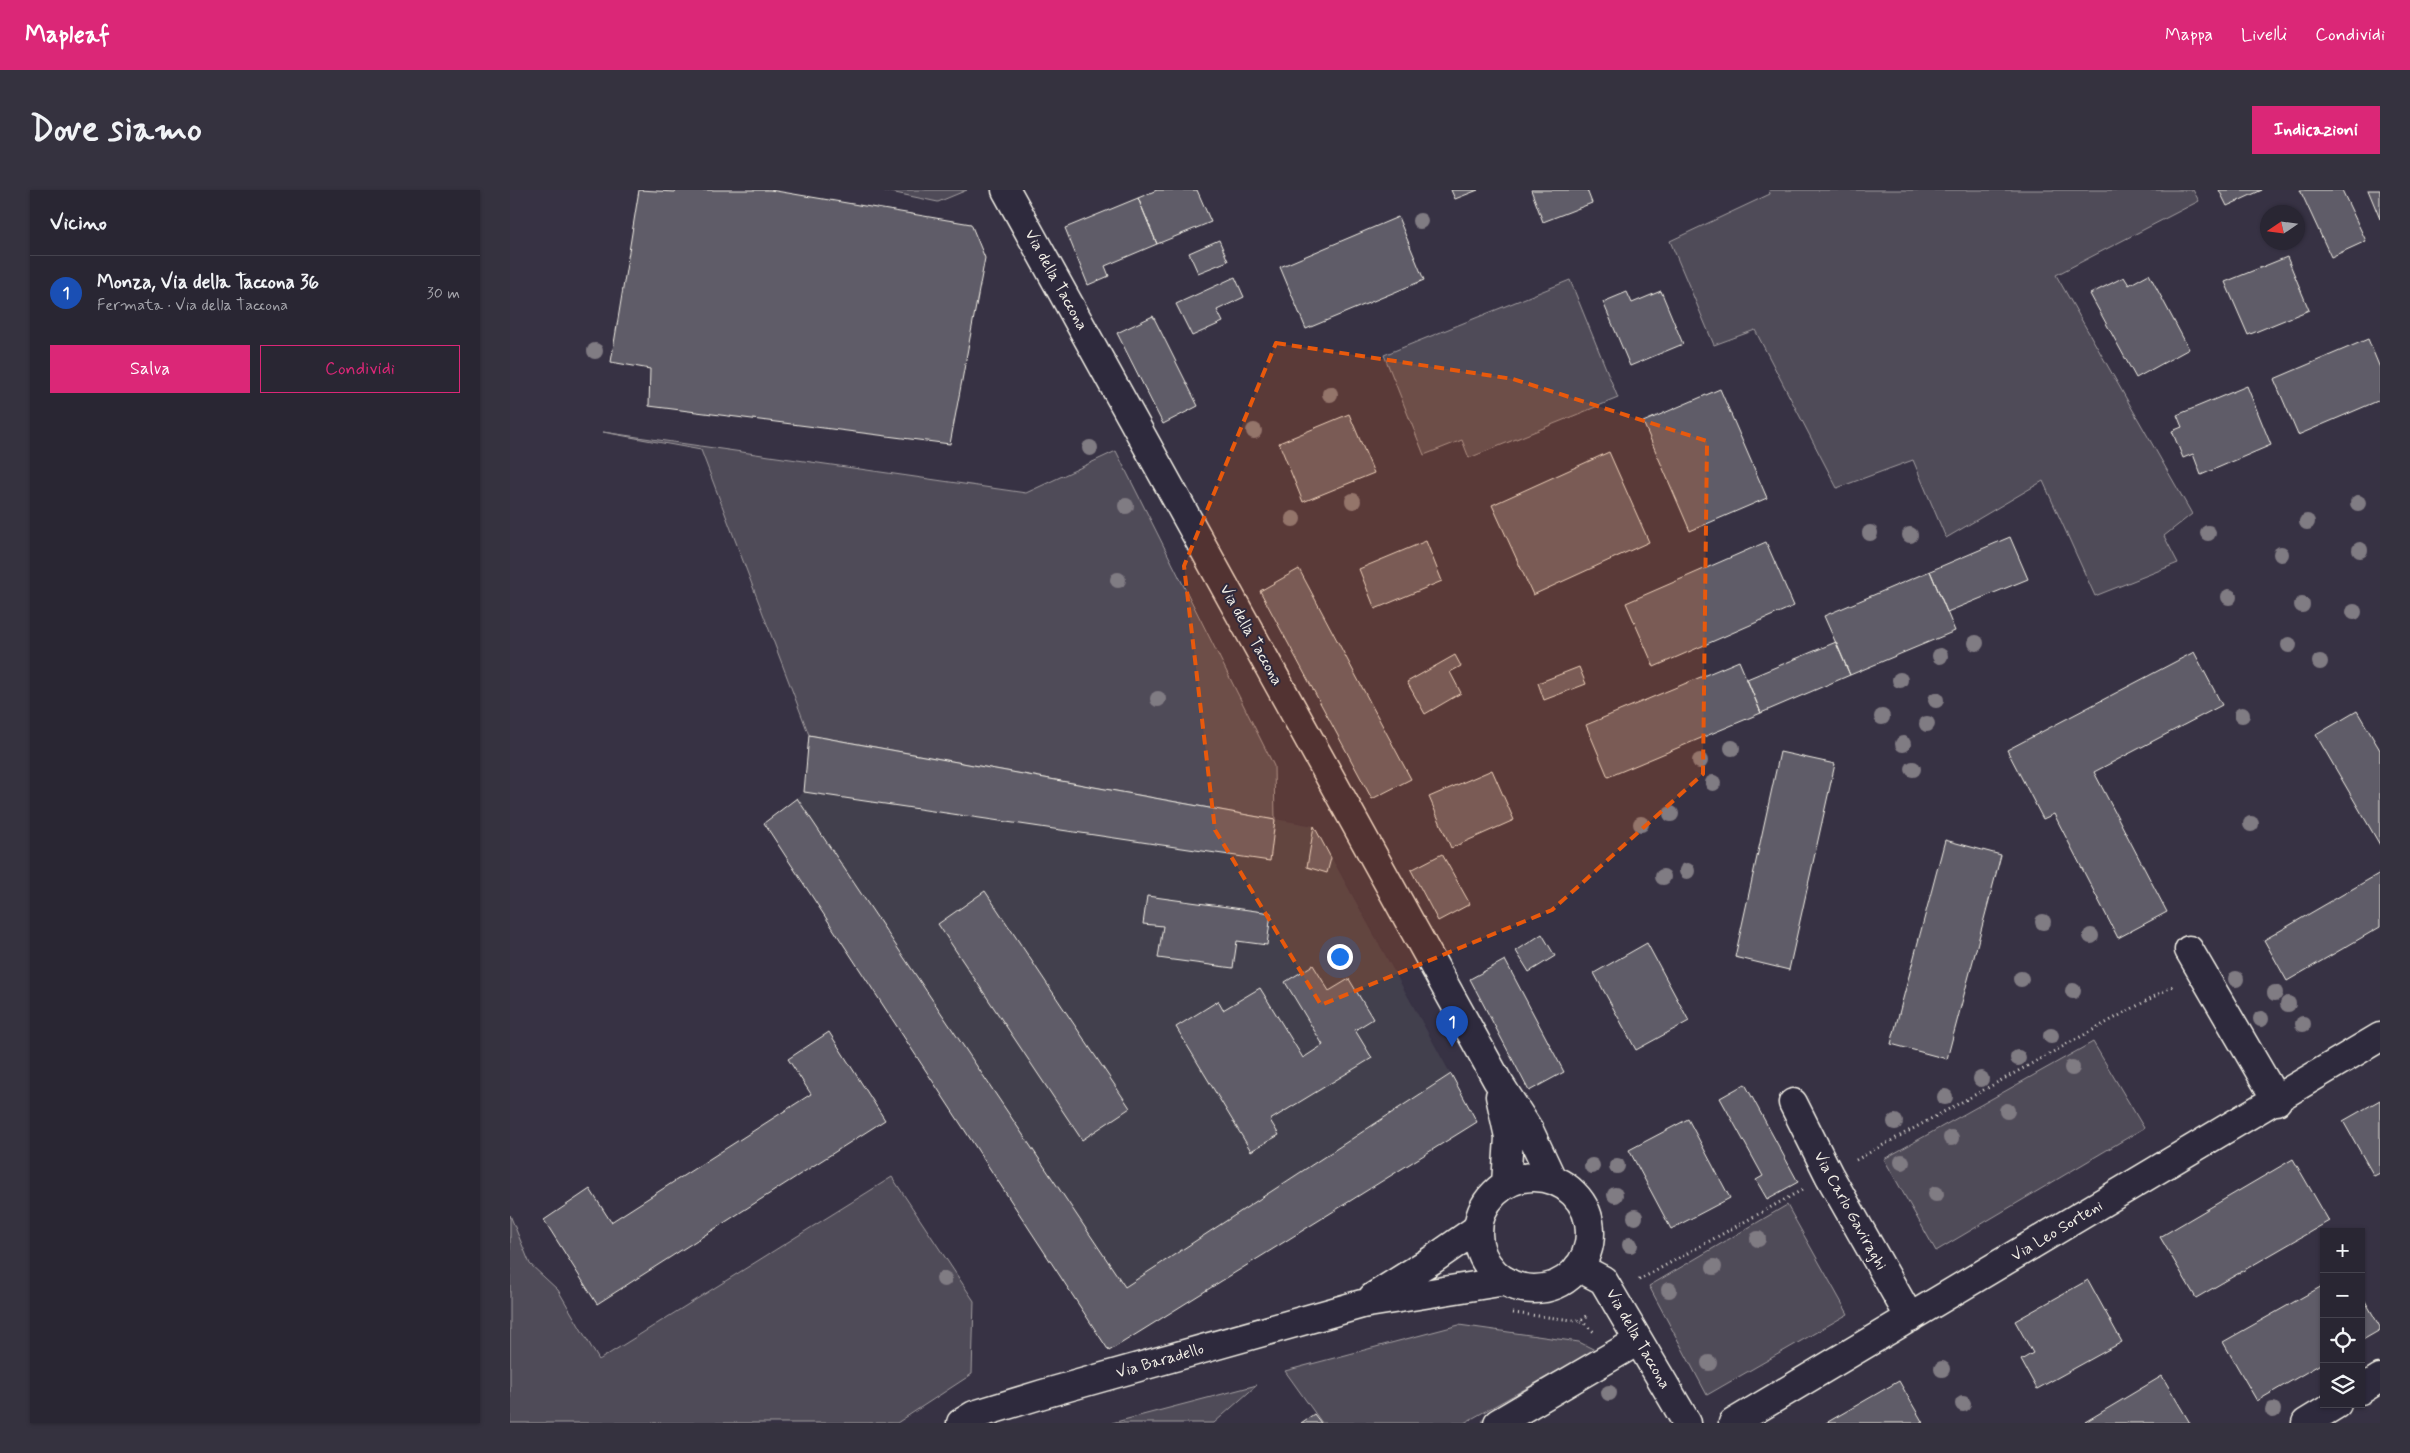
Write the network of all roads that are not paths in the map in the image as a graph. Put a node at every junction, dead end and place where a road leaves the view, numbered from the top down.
1 (1013, 192) edge
2 (2195, 960) road end
3 (2380, 1037) edge
4 (1497, 1080) junction
5 (2277, 1101) junction
6 (1793, 1103) dead end
7 (1552, 1179) junction
8 (1506, 1184) junction
9 (1478, 1228) junction
10 (1578, 1267) junction
11 (1506, 1281) junction
12 (1362, 1304) junction
13 (1910, 1318) junction
14 (1638, 1341) junction
15 (2380, 1378) edge
16 (2365, 1387) edge
17 (2330, 1408) edge
18 (961, 1423) edge
19 (1498, 1423) edge
20 (1686, 1423) edge
21 (1733, 1423) edge
22 (2306, 1423) edge

1 - 4 main road, Via della Taccona
2 - 5 main road
3 - 5 main road, Via Leo Sorteni
4 - 7 main road, Via della Taccona
4 - 8 main road, Via della Taccona
5 - 13 main road, Via Leo Sorteni
6 - 13 main road, Via Carlo Gaviraghi
7 - 8 main road
7 - 10 main road
8 - 9 main road
9 - 11 main road
9 - 12 main road, Via Baradello
10 - 11 main road
10 - 14 main road, Via della Taccona
11 - 12 main road, Via Baradello
12 - 18 main road, Via Baradello
13 - 21 main road, Via Leo Sorteni
14 - 19 main road
14 - 20 main road, Via della Taccona
15 - 16 main road
17 - 22 main road

